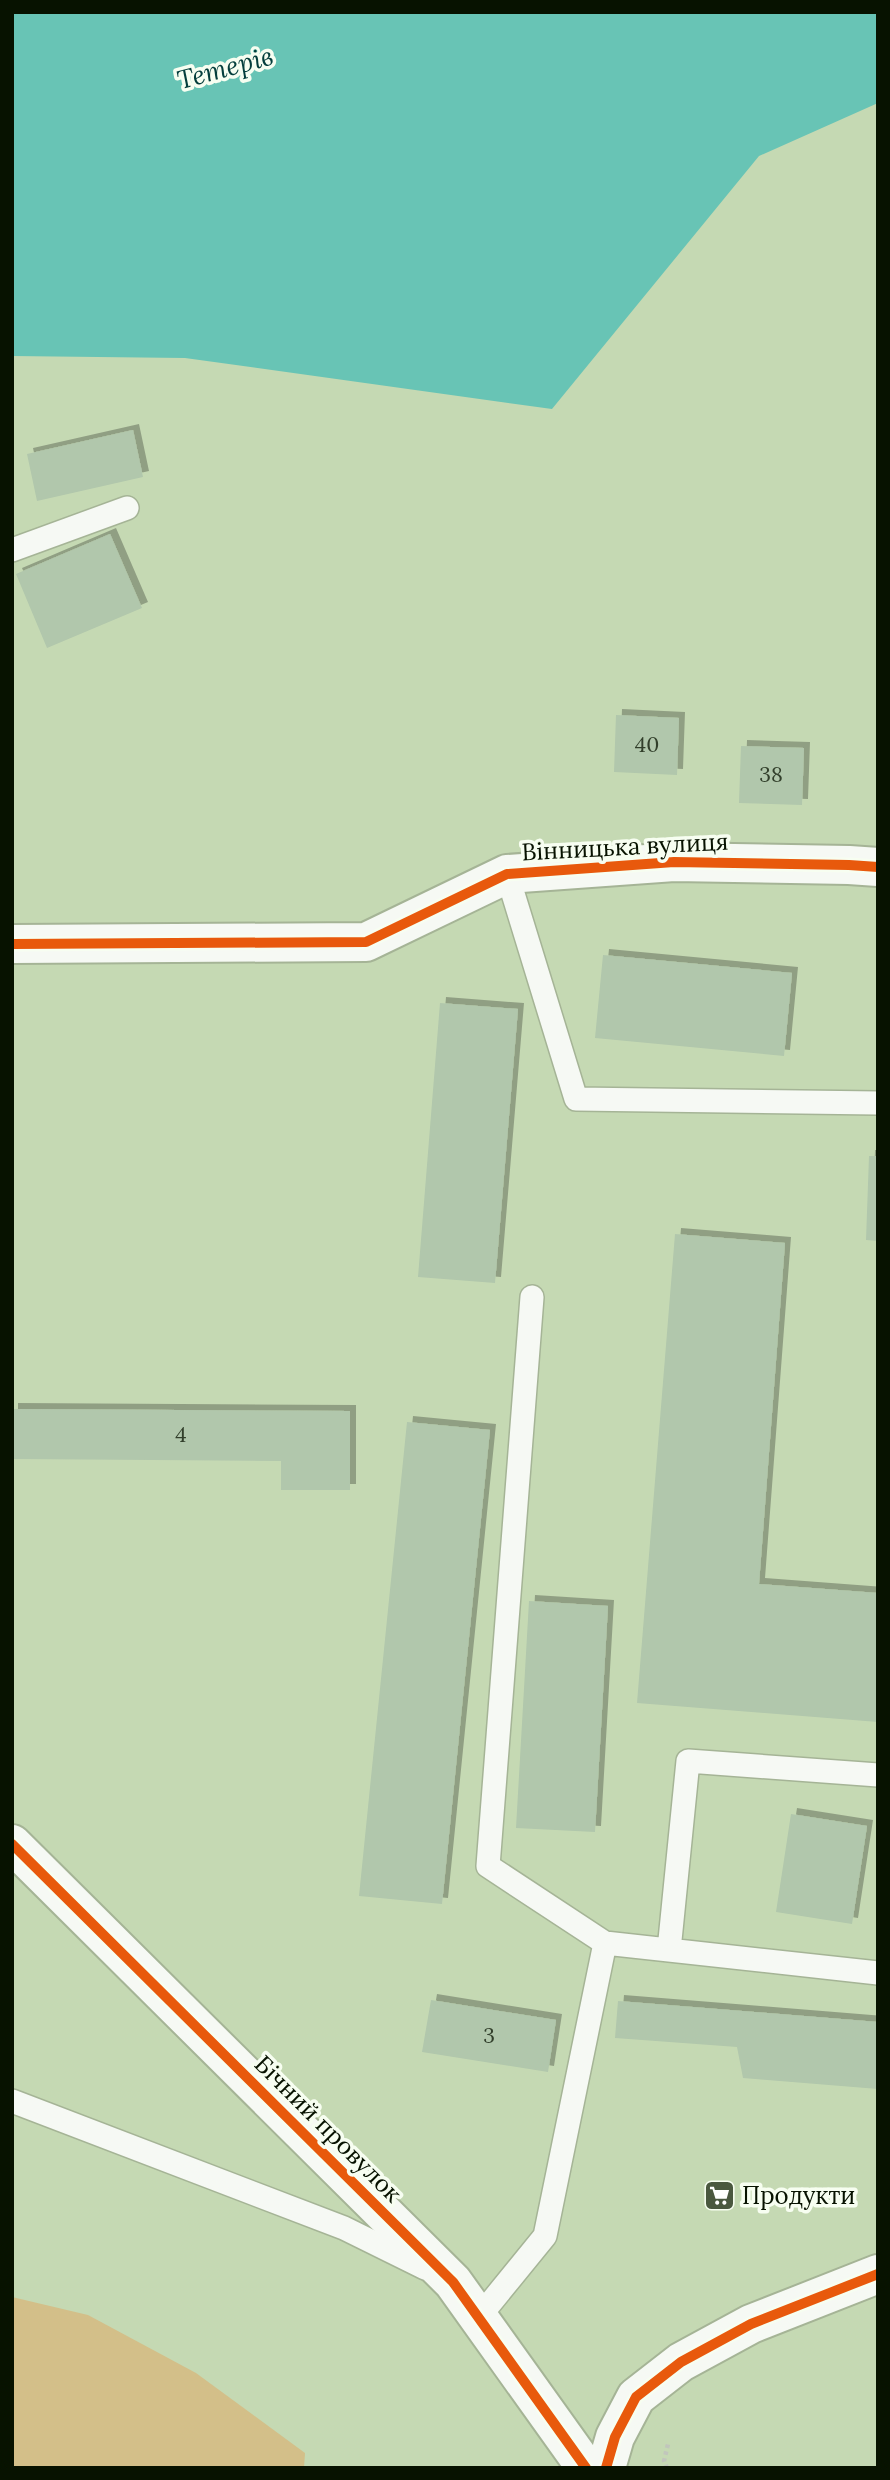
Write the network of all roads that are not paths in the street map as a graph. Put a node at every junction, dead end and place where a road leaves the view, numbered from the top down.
1 (127, 508) dead end
2 (12, 550) edge
3 (878, 867) edge
4 (507, 874) junction
5 (12, 944) edge
6 (878, 1103) edge
7 (532, 1297) dead end
8 (878, 1775) edge
9 (12, 1844) edge
10 (605, 1942) junction
11 (669, 1950) junction
12 (878, 1973) edge
13 (12, 2101) edge
14 (878, 2274) edge
15 (453, 2282) junction
16 (479, 2317) junction
17 (586, 2468) edge
18 (606, 2468) edge

1 - 2 lane
3 - 4 street, Вінницька вулиця
4 - 5 street, Вінницька вулиця
4 - 6 lane
7 - 10 lane
8 - 11 lane
9 - 15 street, Бічний провулок
10 - 11 lane
10 - 16 lane
11 - 12 lane
13 - 15 lane
14 - 18 street
15 - 16 street, Бічний провулок
16 - 17 street, Бічний провулок

